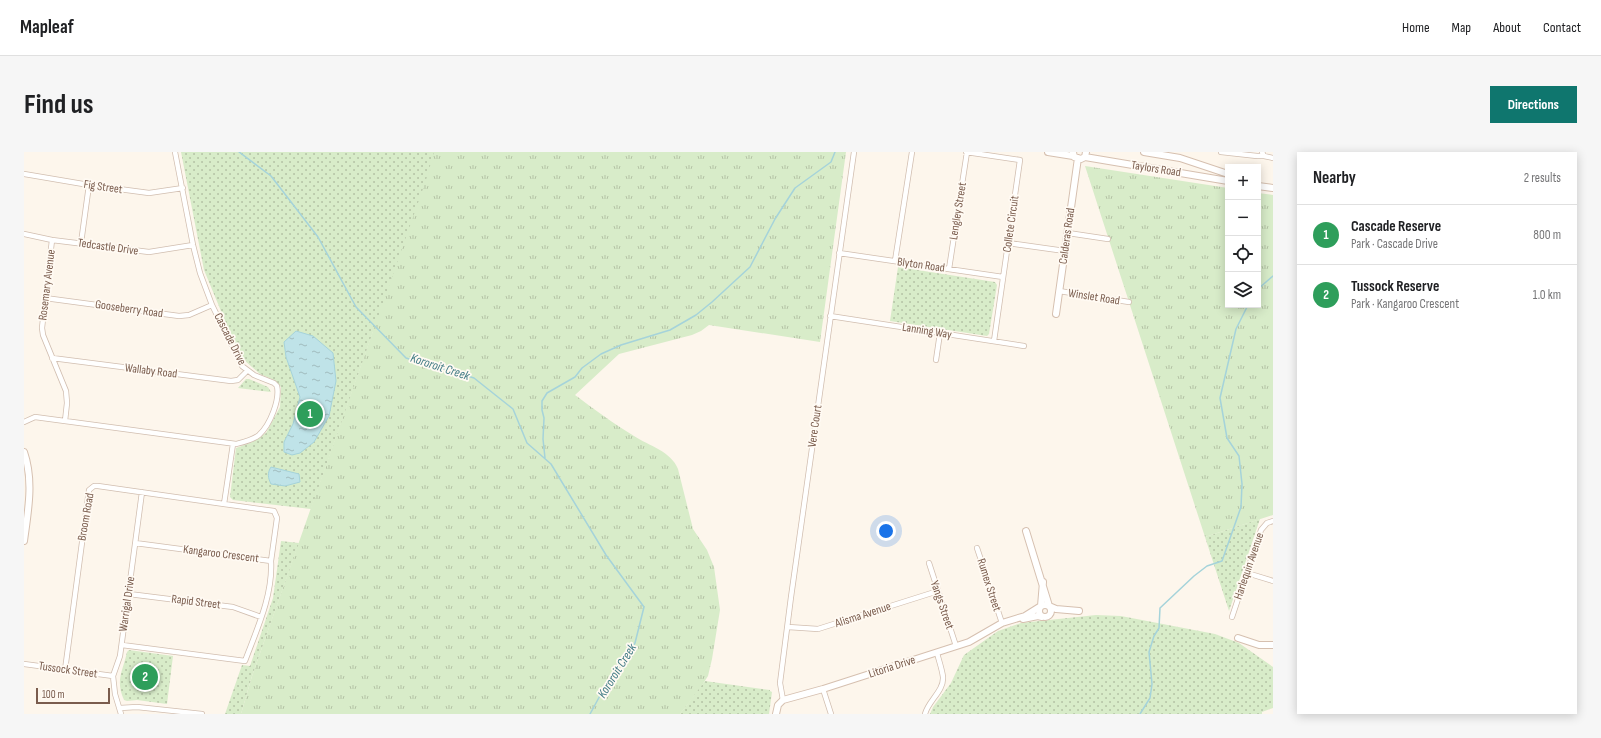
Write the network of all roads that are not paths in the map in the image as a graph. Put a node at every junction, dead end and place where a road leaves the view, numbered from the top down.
1 (175, 152) edge
2 (854, 152) edge
3 (912, 152) edge
4 (966, 152) edge
5 (1048, 152) edge
6 (1144, 152) edge
7 (1221, 152) edge
8 (1263, 154) edge
9 (1079, 155) edge
10 (1273, 158) edge
11 (1225, 173) edge
12 (24, 174) edge
13 (1225, 180) edge
14 (89, 185) junction
15 (1261, 186) edge
16 (183, 188) junction
17 (1273, 188) edge
18 (1068, 233) junction
19 (24, 234) edge
20 (1108, 239) dead end
21 (52, 240) junction
22 (1008, 242) junction
23 (81, 243) junction
24 (193, 246) junction
25 (1065, 251) junction
26 (839, 253) junction
27 (895, 261) junction
28 (949, 269) junction
29 (1003, 277) junction
30 (1059, 292) junction
31 (45, 298) junction
32 (1119, 301) junction
33 (1129, 302) dead end
34 (212, 305) junction
35 (1118, 307) dead end
36 (1056, 314) dead end
37 (830, 316) junction
38 (940, 333) junction
39 (994, 341) junction
40 (1024, 346) dead end
41 (52, 358) junction
42 (936, 360) dead end
43 (247, 371) junction
44 (65, 421) junction
45 (24, 422) edge
46 (233, 444) junction
47 (24, 452) edge
48 (27, 478) edge
49 (142, 492) junction
50 (224, 504) junction
51 (1273, 521) edge
52 (1026, 531) dead end
53 (24, 537) edge
54 (24, 541) edge
55 (135, 543) junction
56 (977, 548) dead end
57 (271, 561) junction
58 (929, 564) dead end
59 (1247, 573) junction
60 (1042, 582) junction
61 (1273, 582) edge
62 (938, 591) junction
63 (129, 594) junction
64 (1041, 606) junction
65 (1049, 606) junction
66 (1050, 615) junction
67 (261, 617) junction
68 (1042, 617) junction
69 (1232, 617) dead end
70 (1014, 620) junction
71 (1002, 623) junction
72 (788, 627) junction
73 (1238, 638) dead end
74 (122, 645) junction
75 (1273, 645) edge
76 (956, 646) junction
77 (937, 652) junction
78 (24, 664) edge
79 (65, 670) junction
80 (113, 676) junction
81 (823, 689) junction
82 (783, 700) junction
83 (120, 708) junction
84 (121, 714) edge
85 (202, 714) edge
86 (776, 714) edge
87 (831, 714) edge
88 (925, 714) edge

1 - 16 street, Cascade Drive
2 - 26 street, Vere Court
3 - 27 street
4 - 22 street, Collete Circuit
4 - 28 street, Lengley Street
5 - 9 street, Taylors Road
6 - 11 street
7 - 8 street
8 - 10 street
9 - 13 street, Taylors Road
9 - 18 street, Calderas Road
12 - 14 street, Fig Street
14 - 16 street, Fig Street
14 - 23 street
15 - 17 street
16 - 24 street, Cascade Drive
18 - 20 street
18 - 25 street, Calderas Road
19 - 21 street, Tedcastle Drive
21 - 23 street, Tedcastle Drive
21 - 31 street, Rosemary Avenue
22 - 25 street
22 - 29 street, Collete Circuit
23 - 24 street, Tedcastle Drive
24 - 34 street, Cascade Drive
25 - 30 street, Calderas Road
26 - 27 street, Blyton Road
26 - 37 street, Vere Court
27 - 28 street, Blyton Road
28 - 29 street, Blyton Road
29 - 39 street, Collete Circuit
30 - 32 street, Winslet Road
30 - 36 street, Calderas Road
31 - 34 street, Gooseberry Road
31 - 41 street, Rosemary Avenue
32 - 33 street, Winslet Road
32 - 35 street
34 - 43 street, Cascade Drive
37 - 38 street, Lanning Way
37 - 72 street, Vere Court
38 - 39 street, Lanning Way
38 - 42 street
39 - 40 street, Lanning Way
41 - 43 street, Wallaby Road
41 - 44 street, Rosemary Avenue
43 - 46 street, Cascade Drive
44 - 45 street, Cascade Drive
44 - 46 street, Cascade Drive
46 - 50 street
47 - 48 street
48 - 53 street
49 - 50 street, Broom Road
49 - 55 street, Warrigal Drive
49 - 79 street, Broom Road
50 - 57 street, Broom Road
51 - 59 street, Harlequin Avenue
52 - 60 street
53 - 54 street
55 - 57 street, Kangaroo Crescent
55 - 63 street, Warrigal Drive
56 - 71 street, Rumex Street
57 - 67 street, Kangaroo Crescent
58 - 62 street, Yangs Street
59 - 61 street
59 - 69 street, Harlequin Avenue
60 - 64 street
60 - 65 street
62 - 72 street, Alisma Avenue
62 - 76 street, Yangs Street
63 - 67 street, Rapid Street
63 - 74 street, Warrigal Drive
64 - 65 street, Litoria Drive
64 - 68 street
64 - 70 street, Litoria Drive
65 - 66 street
65 - 66 street, Litoria Drive
66 - 68 street, Litoria Drive
67 - 74 street, Kangaroo Crescent
68 - 70 street, Litoria Drive
70 - 71 street, Litoria Drive
71 - 76 street, Litoria Drive
72 - 82 street, Vere Court
73 - 75 street
74 - 80 street, Warrigal Drive
76 - 77 street, Litoria Drive
77 - 81 street, Litoria Drive
77 - 88 street
78 - 79 street, Tussock Street
79 - 80 street, Tussock Street
80 - 83 street, Warrigal Drive
81 - 82 street, Litoria Drive
81 - 87 street
82 - 86 street
83 - 84 street, Warrigal Drive
83 - 85 street

